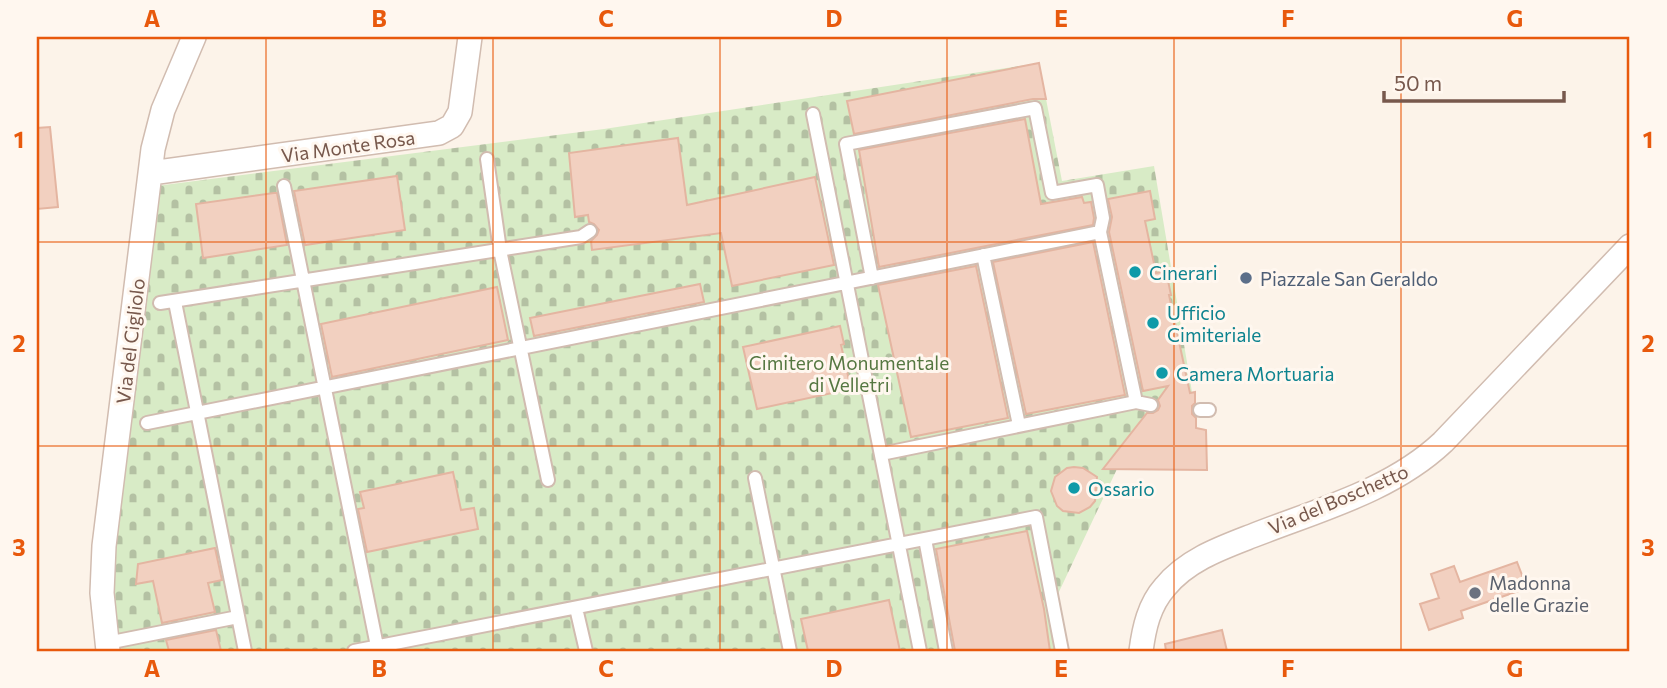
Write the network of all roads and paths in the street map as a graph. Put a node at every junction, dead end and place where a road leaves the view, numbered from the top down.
1 (194, 37) edge
2 (470, 37) edge
3 (813, 114) dead end
4 (487, 159) dead end
5 (151, 173) junction
6 (284, 186) dead end
7 (590, 231) dead end
8 (1100, 232) junction
9 (1630, 246) edge
10 (500, 250) junction
11 (983, 256) junction
12 (872, 278) junction
13 (303, 281) junction
14 (846, 283) junction
15 (176, 302) junction
16 (160, 303) dead end
17 (521, 346) junction
18 (324, 387) junction
19 (1136, 402) junction
20 (1151, 405) dead end
21 (197, 412) junction
22 (147, 423) dead end
23 (1019, 425) junction
24 (881, 454) junction
25 (755, 478) dead end
26 (548, 480) dead end
27 (925, 539) junction
28 (899, 544) junction
29 (772, 569) junction
30 (576, 608) junction
31 (238, 617) junction
32 (107, 647) edge
33 (378, 649) edge
34 (245, 651) edge
35 (354, 651) edge
36 (586, 651) edge
37 (790, 651) edge
38 (920, 651) edge
39 (946, 651) edge
40 (1062, 651) edge
41 (1141, 651) edge

1 - 5 street, Via del Cigliolo
2 - 5 street, Via Monte Rosa
3 - 14 lane
4 - 10 lane
5 - 32 street, Via del Cigliolo
6 - 13 lane
7 - 10 lane
8 - 11 lane
8 - 12 lane
8 - 19 lane
9 - 41 street, Via del Boschetto
10 - 13 lane
10 - 17 lane
11 - 12 lane
11 - 23 lane
12 - 14 lane
13 - 15 lane
13 - 18 lane
14 - 17 lane
14 - 24 lane
15 - 16 lane
15 - 21 lane
17 - 18 lane
17 - 26 lane
18 - 21 lane
18 - 33 lane
19 - 20 lane
19 - 23 lane
21 - 22 lane
21 - 31 lane
23 - 24 lane
24 - 28 lane
25 - 29 lane
27 - 28 lane
27 - 39 lane
27 - 40 lane
28 - 29 lane
28 - 38 lane
29 - 30 lane
29 - 37 lane
30 - 33 lane
30 - 36 lane
31 - 32 lane
31 - 34 lane
33 - 35 lane

